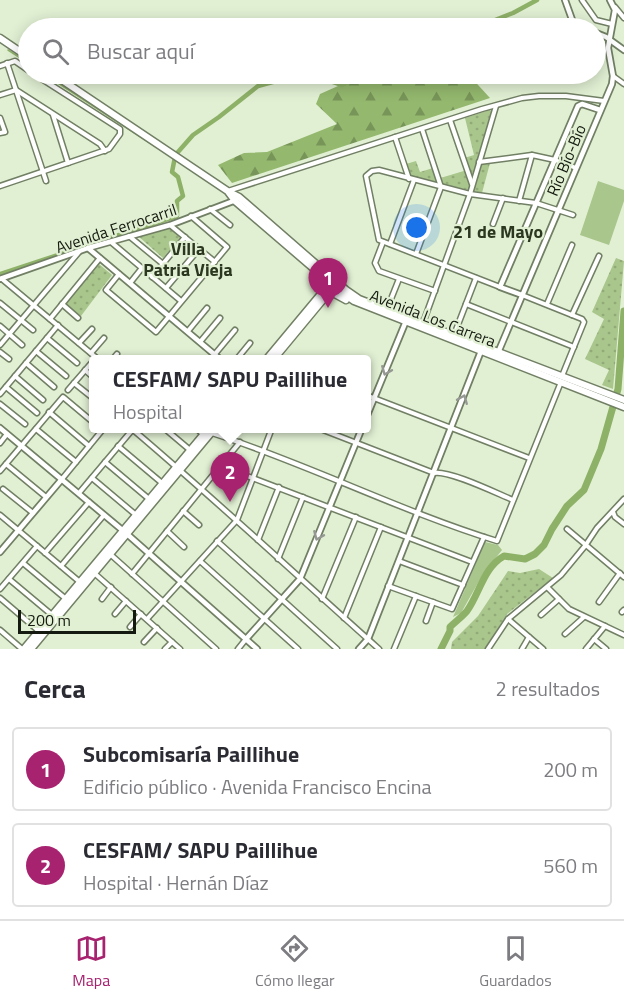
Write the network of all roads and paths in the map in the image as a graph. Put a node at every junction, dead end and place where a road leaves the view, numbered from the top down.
1 (566, 0) edge
2 (582, 0) edge
3 (610, 0) edge
4 (615, 7) junction
5 (572, 18) edge
6 (595, 18) edge
7 (624, 18) edge
8 (606, 22) edge
9 (612, 24) junction
10 (0, 38) edge
11 (606, 38) edge
12 (610, 40) junction
13 (18, 50) edge
14 (624, 50) edge
15 (7, 63) junction
16 (18, 63) edge
17 (0, 66) edge
18 (613, 76) junction
19 (50, 84) edge
20 (68, 84) edge
21 (624, 84) edge
22 (16, 90) junction
23 (0, 95) edge
24 (496, 105) junction
25 (602, 106) junction
26 (53, 115) junction
27 (0, 118) edge
28 (450, 120) junction
29 (422, 129) junction
30 (0, 133) edge
31 (396, 138) junction
32 (105, 151) junction
33 (532, 155) junction
34 (555, 160) junction
35 (479, 162) junction
36 (68, 163) junction
37 (576, 168) junction
38 (43, 171) junction
39 (411, 179) junction
40 (46, 181) dead end
41 (0, 186) edge
42 (472, 186) junction
43 (441, 187) junction
44 (228, 192) junction
45 (470, 194) junction
46 (503, 198) junction
47 (237, 199) junction
48 (519, 201) junction
49 (536, 203) junction
50 (210, 209) junction
51 (558, 210) junction
52 (573, 215) dead end
53 (190, 216) junction
54 (493, 224) dead end
55 (170, 225) junction
56 (230, 225) dead end
57 (129, 236) junction
58 (185, 237) junction
59 (111, 242) junction
60 (383, 242) junction
61 (390, 244) junction
62 (572, 244) dead end
63 (88, 248) junction
64 (199, 249) junction
65 (78, 252) junction
66 (416, 254) junction
67 (599, 255) dead end
68 (100, 258) junction
69 (215, 262) junction
70 (163, 264) junction
71 (444, 266) junction
72 (142, 268) junction
73 (119, 274) junction
74 (152, 277) junction
75 (476, 278) junction
76 (1, 279) edge
77 (399, 279) junction
78 (130, 283) junction
79 (334, 283) junction
80 (500, 287) junction
81 (166, 288) junction
82 (435, 291) junction
83 (327, 294) junction
84 (522, 295) junction
85 (182, 301) junction
86 (0, 303) edge
87 (62, 304) junction
88 (361, 304) junction
89 (466, 304) junction
90 (547, 304) junction
91 (34, 305) junction
92 (207, 308) dead end
93 (387, 309) junction
94 (572, 315) junction
95 (169, 316) junction
96 (78, 318) dead end
97 (220, 318) dead end
98 (50, 319) junction
99 (21, 320) junction
100 (406, 320) junction
101 (511, 322) junction
102 (423, 323) junction
103 (58, 325) junction
104 (0, 327) edge
105 (92, 329) dead end
106 (33, 330) dead end
107 (235, 330) dead end
108 (188, 331) junction
109 (9, 334) junction
110 (454, 335) junction
111 (47, 338) junction
112 (104, 338) dead end
113 (200, 342) junction
114 (79, 343) junction
115 (250, 343) dead end
116 (0, 345) edge
117 (22, 345) dead end
118 (574, 347) junction
119 (36, 351) junction
120 (481, 351) junction
121 (0, 352) edge
122 (91, 353) joint
123 (215, 354) joint
124 (497, 354) junction
125 (240, 355) edge
126 (275, 355) edge
127 (275, 355) edge
128 (9, 359) dead end
129 (26, 363) junction
130 (77, 363) dead end
131 (89, 365) edge
132 (84, 370) junction
133 (89, 374) edge
134 (15, 376) junction
135 (66, 376) dead end
136 (561, 379) junction
137 (74, 383) junction
138 (6, 387) junction
139 (54, 387) dead end
140 (68, 390) dead end
141 (0, 394) edge
142 (89, 396) edge
143 (371, 397) edge
144 (375, 398) junction
145 (43, 400) dead end
146 (622, 402) edge
147 (0, 404) edge
148 (371, 407) edge
149 (49, 412) junction
150 (37, 413) dead end
151 (89, 420) edge
152 (25, 424) dead end
153 (451, 427) junction
154 (0, 428) edge
155 (36, 429) junction
156 (99, 433) edge
157 (129, 433) edge
158 (137, 433) edge
159 (169, 433) edge
160 (201, 433) edge
161 (207, 433) edge
162 (209, 433) edge
163 (219, 433) edge
164 (271, 433) edge
165 (328, 433) edge
166 (360, 433) edge
167 (7, 434) junction
168 (203, 435) junction
169 (0, 442) edge
170 (240, 442) junction
171 (356, 444) junction
172 (21, 446) junction
173 (89, 446) junction
174 (118, 446) junction
175 (190, 450) junction
176 (263, 452) junction
177 (529, 458) junction
178 (76, 462) junction
179 (105, 462) junction
180 (6, 464) junction
181 (221, 466) junction
182 (178, 469) junction
183 (0, 471) edge
184 (434, 473) junction
185 (92, 478) junction
186 (253, 478) junction
187 (62, 479) junction
188 (341, 482) junction
189 (162, 483) junction
190 (279, 487) junction
191 (3, 489) dead end
192 (202, 489) junction
193 (79, 493) junction
194 (46, 497) junction
195 (303, 497) junction
196 (149, 499) junction
197 (624, 499) edge
198 (513, 500) junction
199 (88, 502) junction
200 (330, 507) junction
201 (183, 511) junction
202 (418, 512) junction
203 (613, 512) junction
204 (33, 513) junction
205 (0, 515) edge
206 (104, 515) junction
207 (136, 515) junction
208 (356, 517) junction
209 (237, 520) junction
210 (624, 524) edge
211 (200, 525) dead end
212 (381, 526) junction
213 (567, 529) dead end
214 (18, 530) junction
215 (167, 531) junction
216 (125, 532) junction
217 (408, 537) junction
218 (484, 537) junction
219 (258, 540) junction
220 (217, 541) junction
221 (2, 545) edge
222 (37, 546) junction
223 (184, 546) dead end
224 (585, 546) junction
225 (0, 552) edge
226 (45, 553) junction
227 (148, 553) junction
228 (110, 554) junction
229 (278, 559) junction
230 (200, 561) junction
231 (399, 561) junction
232 (22, 562) junction
233 (472, 562) junction
234 (61, 566) junction
235 (93, 571) junction
236 (620, 573) junction
237 (132, 574) junction
238 (624, 577) edge
239 (9, 579) junction
240 (300, 579) junction
241 (181, 582) junction
242 (82, 584) junction
243 (463, 585) junction
244 (388, 586) junction
245 (111, 587) junction
246 (548, 588) junction
247 (0, 589) edge
248 (416, 596) junction
249 (0, 598) edge
250 (66, 599) junction
251 (102, 599) dead end
252 (322, 599) junction
253 (559, 599) junction
254 (281, 600) junction
255 (126, 601) junction
256 (163, 602) junction
257 (433, 602) junction
258 (599, 602) dead end
259 (115, 614) dead end
260 (141, 614) junction
261 (52, 615) junction
262 (541, 615) dead end
263 (584, 617) junction
264 (344, 618) junction
265 (264, 619) junction
266 (508, 619) junction
267 (147, 620) junction
268 (426, 621) dead end
269 (605, 626) junction
270 (130, 627) dead end
271 (157, 628) junction
272 (0, 630) edge
273 (41, 633) junction
274 (565, 634) dead end
275 (624, 635) edge
276 (529, 637) junction
277 (246, 639) junction
278 (368, 639) junction
279 (594, 639) junction
280 (144, 642) dead end
281 (172, 642) junction
282 (23, 649) edge
283 (31, 649) edge
284 (165, 649) edge
285 (180, 649) edge
286 (216, 649) edge
287 (238, 649) edge
288 (257, 649) edge
289 (298, 649) edge
290 (337, 649) edge
291 (359, 649) edge
292 (379, 649) edge
293 (394, 649) edge
294 (488, 649) edge
295 (522, 649) edge
296 (543, 649) edge
297 (586, 649) edge
298 (606, 649) edge

1 - 5 street
2 - 6 street
3 - 4 street
4 - 7 street
4 - 9 street
8 - 9 street
9 - 12 street
10 - 13 main road
11 - 12 street
12 - 14 street
12 - 18 street
15 - 16 street
15 - 17 street
15 - 22 street
18 - 21 street
18 - 25 street, Río Bío-Bío
19 - 32 street
20 - 44 main road, Avenida Los Carrera
22 - 23 street
22 - 26 street
22 - 38 street
24 - 25 street
24 - 28 street
24 - 35 street
25 - 34 street
25 - 37 street, Río Bío-Bío
26 - 32 street
26 - 36 street
27 - 30 street
28 - 29 street
28 - 42 street
29 - 31 street
29 - 43 street
31 - 39 street
31 - 44 street
32 - 36 street
33 - 34 street
33 - 35 street
33 - 48 street
34 - 37 street
34 - 49 street
35 - 42 street
36 - 38 street
37 - 51 street, Río Bío-Bío
38 - 40 street
38 - 41 street
39 - 43 street
39 - 60 street
39 - 61 street
42 - 45 street
43 - 45 street
43 - 66 street
44 - 47 main road, Avenida Los Carrera
45 - 46 street
45 - 71 street
46 - 48 street
46 - 54 street
47 - 50 street, Avenida Ferrocarril
47 - 79 main road, Avenida Los Carrera
48 - 49 street
49 - 51 street
49 - 80 street
50 - 53 street, Avenida Ferrocarril
50 - 56 street
51 - 52 street
51 - 84 street, Río Bío-Bío
53 - 55 street, Avenida Ferrocarril
53 - 69 street
55 - 57 street, Avenida Ferrocarril
55 - 58 street
57 - 59 street, Avenida Ferrocarril
57 - 70 street
58 - 64 street
58 - 70 street
59 - 63 street, Avenida Ferrocarril
59 - 72 street
60 - 61 street
60 - 77 street
61 - 66 street
62 - 90 street
63 - 65 street, Avenida Ferrocarril
63 - 68 street
64 - 69 street
64 - 81 street
65 - 76 street, Avenida Ferrocarril
65 - 91 street
66 - 71 street
67 - 94 street
68 - 73 street
68 - 87 street
69 - 85 street
70 - 74 street
71 - 75 street
71 - 82 street
72 - 74 street
72 - 78 street
73 - 78 street
73 - 95 street
74 - 81 street
75 - 80 street
75 - 89 street
76 - 91 street
77 - 82 street
77 - 93 street
78 - 95 street
79 - 83 main road
79 - 88 main road, Avenida Los Carrera
79 - 93 main road, Avenida Los Carrera
79 - 126 main road
80 - 84 street
81 - 85 street
82 - 102 street
83 - 88 main road
83 - 127 main road
84 - 90 street
84 - 101 street, Río Bío-Bío
85 - 95 street
86 - 99 street
87 - 96 street
87 - 98 street
88 - 100 main road, Avenida Los Carrera
89 - 101 street
89 - 110 street
90 - 94 street
91 - 98 street
91 - 99 street
92 - 108 street
93 - 100 main road, Avenida Los Carrera
94 - 118 street
95 - 108 street
97 - 113 street
98 - 103 street
99 - 106 street
99 - 109 street
100 - 102 main road, Avenida Los Carrera
100 - 120 main road, Avenida Los Carrera
100 -> 144 street
101 - 118 street
101 - 124 street, Río Bío-Bío
102 - 110 main road, Avenida Los Carrera
103 - 111 street
103 - 114 street
104 - 109 street
105 - 114 street
107 - 123 street
108 - 113 street
109 - 116 street
109 - 117 street
110 - 124 main road, Avenida Los Carrera
111 - 119 street
111 - 130 street
112 - 122 street
113 - 123 street
114 - 122 street
115 - 125 street
118 - 136 street
119 - 129 street
119 - 135 street
120 - 124 main road, Avenida Los Carrera
153 -> 120 street
121 - 128 street
124 - 136 main road, Avenida Los Carrera
129 - 134 street
129 - 139 street
131 - 132 street
132 - 133 street
132 - 137 street
134 - 138 street
134 - 145 street
136 - 146 main road, Avenida Los Carrera
136 - 177 street
137 - 140 street
137 - 142 street
138 - 141 street
138 - 150 street
143 - 144 street
144 - 148 street
144 - 153 street
147 - 152 street
149 - 151 street
149 - 155 street
149 - 173 street
153 - 177 street
153 - 184 street
154 - 167 street
155 - 172 street
155 - 178 street
156 - 173 street
157 - 174 street
158 - 182 street
159 - 175 street
160 - 168 street
161 - 168 main road
162 - 182 main road
163 - 170 street
164 - 176 street
165 - 171 street
166 - 171 street
167 - 169 street
167 - 172 street
168 - 175 main road
170 - 176 street
170 - 181 street
171 - 184 street
171 - 188 street
172 - 180 street
172 - 187 street
173 - 178 street
174 - 179 street
174 - 189 street
175 - 182 main road
176 - 186 street
176 - 188 street
177 - 198 street
178 - 187 street
179 - 185 street
179 - 196 street
180 - 183 street
180 - 194 street
181 - 186 street
181 - 192 street
182 - 189 main road
182 - 192 street
182 - 216 main road
184 - 198 street
184 - 202 street
185 - 193 street
185 - 207 street
186 - 190 street
186 - 209 street
187 - 193 street
187 - 194 street
188 - 200 street
188 - 202 street
189 - 196 main road
190 - 195 street
190 - 219 street
191 - 204 street
192 - 201 street
192 - 209 street
193 - 199 street
194 - 204 street
195 - 200 street
195 - 229 street
196 - 207 main road
197 - 203 street
198 - 218 street
199 - 206 street
199 - 226 street
200 - 208 street
200 -> 240 street
201 - 211 street
201 - 215 street
202 - 217 street
202 - 218 street
203 - 210 street
203 - 224 street
204 - 214 street
205 - 214 street
206 - 216 street
206 - 234 street
207 - 216 main road
208 - 212 street
208 - 252 street
209 - 219 street
209 - 220 street
212 - 217 street
212 - 264 street
213 - 224 street
214 - 221 street
214 - 222 street
215 - 223 street
215 - 227 street
216 - 227 street
216 - 228 main road
216 - 235 main road
217 - 231 street
217 - 233 street
218 - 233 street
219 - 229 street
220 - 230 street
220 - 254 street
221 - 225 street
222 - 226 street
222 - 232 street
224 - 236 street
224 - 246 street
226 - 234 street
227 - 237 street
227 - 241 street
228 - 235 main road
228 - 237 street
229 - 240 street
230 - 241 street
230 - 265 street
231 - 243 street
231 - 244 street
232 - 239 street
232 - 250 street
233 - 243 street
234 - 242 street
235 - 242 main road
235 - 245 street
236 - 238 street
236 - 258 street
237 - 256 street
239 - 247 street
239 - 261 street
240 - 252 street
240 - 254 street
241 - 256 street
241 - 277 street
242 - 250 main road
242 - 273 main road
243 - 257 street
244 - 248 street
244 - 278 street
245 - 251 street
245 - 255 street
246 - 253 street
246 - 266 street
248 - 257 street
248 - 293 street
249 - 273 street
250 - 261 main road
252 - 264 street
253 - 262 street
253 - 263 street
254 - 265 street
254 - 290 street
255 - 259 street
255 - 260 street
256 - 267 street
256 - 286 street
257 - 268 street
260 - 267 street
260 - 270 street
261 - 273 main road
263 - 269 street
263 - 274 street
264 - 278 street
265 - 277 street
265 - 289 street
266 - 276 street
266 - 294 street
267 - 271 street
269 - 275 street
269 - 279 street
271 - 280 street
271 - 281 street
272 - 282 street
273 - 282 main road
273 - 283 main road
276 - 295 street
276 - 296 street
277 - 287 street
277 - 288 street
278 - 291 street
278 - 292 street
279 - 297 street
279 - 298 street
281 - 284 street
281 - 285 street

